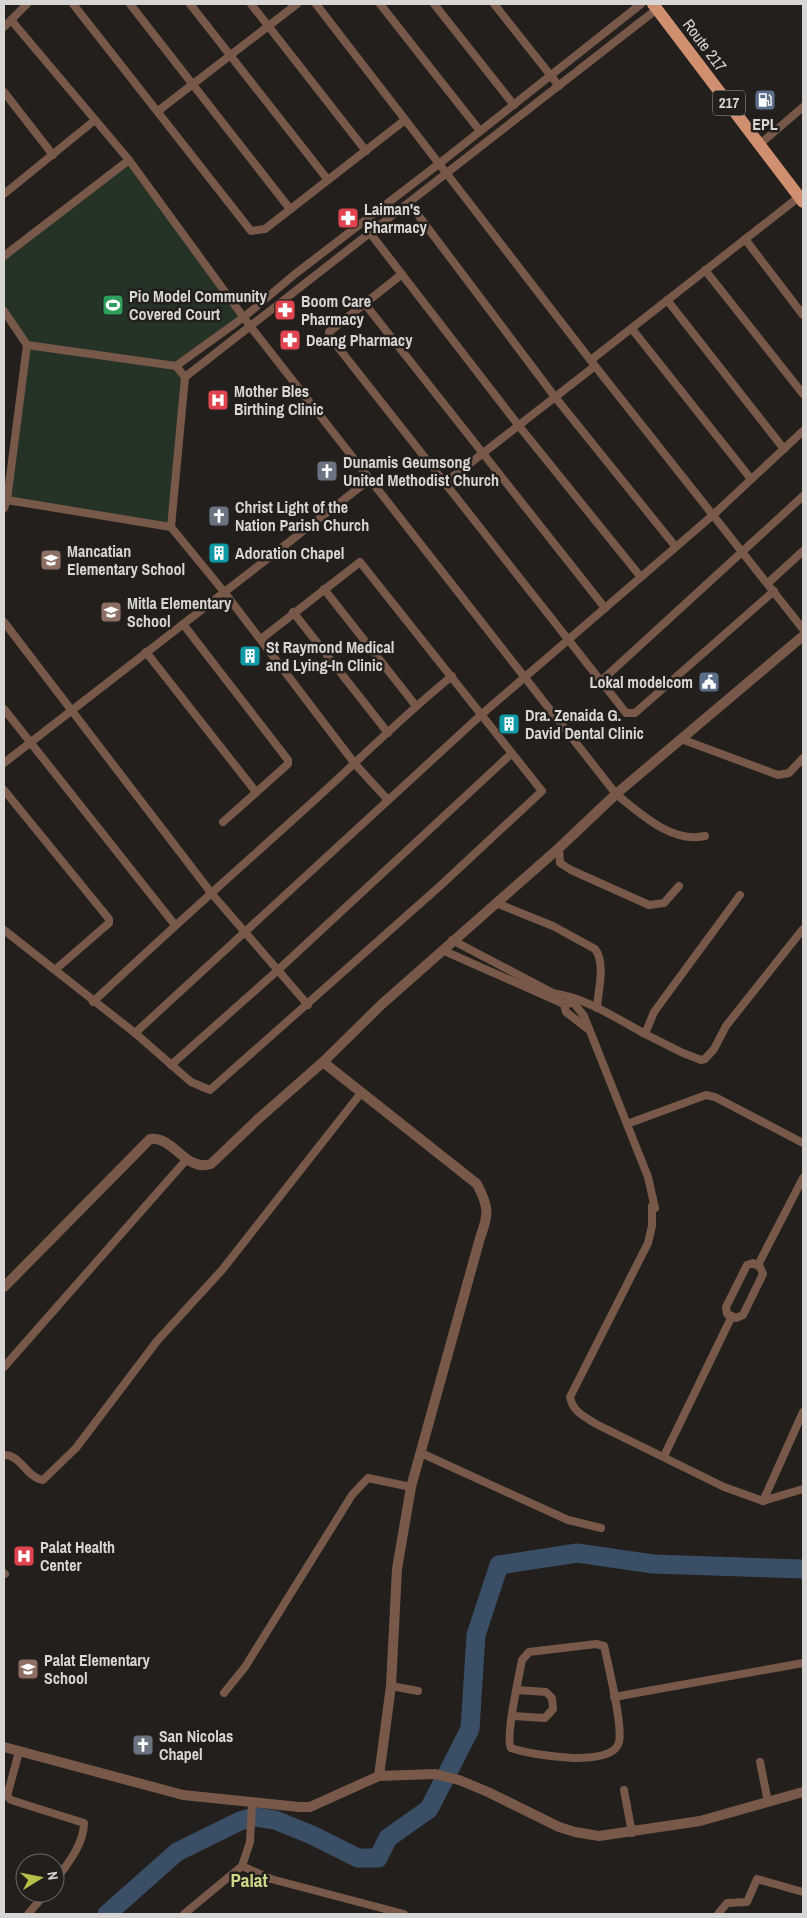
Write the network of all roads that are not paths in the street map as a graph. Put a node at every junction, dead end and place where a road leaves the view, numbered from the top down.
1 (27, 4) edge
2 (72, 4) edge
3 (130, 4) edge
4 (190, 4) edge
5 (251, 4) edge
6 (297, 4) edge
7 (380, 4) edge
8 (434, 4) edge
9 (641, 4) edge
10 (320, 5) edge
11 (497, 5) edge
12 (655, 6) edge
13 (11, 20) junction
14 (268, 25) junction
15 (4, 27) edge
16 (231, 55) junction
17 (551, 76) junction
18 (193, 83) junction
19 (559, 86) junction
20 (4, 92) edge
21 (514, 105) junction
22 (803, 107) edge
23 (158, 111) junction
24 (95, 120) junction
25 (406, 120) junction
26 (480, 131) junction
27 (760, 144) junction
28 (366, 151) junction
29 (53, 155) junction
30 (129, 160) junction
31 (440, 164) junction
32 (448, 174) junction
33 (328, 180) junction
34 (4, 194) edge
35 (801, 200) edge
36 (409, 203) junction
37 (290, 209) junction
38 (370, 233) junction
39 (745, 239) junction
40 (4, 256) edge
41 (705, 270) junction
42 (402, 274) junction
43 (667, 300) junction
44 (365, 304) junction
45 (4, 310) edge
46 (803, 315) edge
47 (244, 317) junction
48 (250, 326) junction
49 (632, 329) junction
50 (27, 345) junction
51 (593, 363) junction
52 (176, 366) junction
53 (185, 377) junction
54 (803, 394) edge
55 (555, 397) junction
56 (519, 426) junction
57 (803, 431) edge
58 (784, 449) junction
59 (482, 454) junction
60 (369, 480) junction
61 (751, 480) junction
62 (446, 482) junction
63 (803, 496) edge
64 (7, 500) junction
65 (4, 508) edge
66 (713, 515) junction
67 (171, 527) junction
68 (675, 546) junction
69 (743, 551) junction
70 (803, 551) edge
71 (640, 576) junction
72 (768, 583) junction
73 (324, 589) junction
74 (774, 591) junction
75 (225, 593) junction
76 (605, 608) junction
77 (293, 612) junction
78 (4, 622) edge
79 (183, 624) junction
80 (803, 629) edge
81 (803, 636) edge
82 (261, 639) junction
83 (570, 639) junction
84 (146, 652) junction
85 (452, 676) junction
86 (524, 676) junction
87 (601, 681) junction
88 (416, 706) junction
89 (4, 709) edge
90 (71, 711) junction
91 (482, 714) junction
92 (388, 733) junction
93 (681, 739) junction
94 (30, 743) junction
95 (511, 754) junction
96 (803, 758) edge
97 (4, 763) edge
98 (355, 764) junction
99 (4, 790) edge
100 (256, 792) junction
101 (616, 794) junction
102 (388, 800) junction
103 (223, 822) dead end
104 (705, 836) dead end
105 (559, 848) junction
106 (680, 886) dead end
107 (212, 894) junction
108 (740, 895) dead end
109 (496, 903) junction
110 (175, 924) junction
111 (803, 929) edge
112 (4, 930) edge
113 (243, 932) junction
114 (452, 940) junction
115 (442, 950) junction
116 (56, 969) junction
117 (277, 971) junction
118 (93, 1002) junction
119 (308, 1005) junction
120 (597, 1008) junction
121 (135, 1033) junction
122 (645, 1034) junction
123 (323, 1062) junction
124 (171, 1065) junction
125 (361, 1093) junction
126 (627, 1124) junction
127 (803, 1143) edge
128 (186, 1159) junction
129 (803, 1178) edge
130 (758, 1265) junction
131 (4, 1286) edge
132 (732, 1316) junction
133 (4, 1367) edge
134 (803, 1412) edge
135 (421, 1453) junction
136 (4, 1455) edge
137 (664, 1456) junction
138 (411, 1487) junction
139 (803, 1489) edge
140 (763, 1501) junction
141 (601, 1528) dead end
142 (803, 1663) edge
143 (391, 1686) junction
144 (517, 1690) junction
145 (418, 1691) dead end
146 (224, 1693) dead end
147 (614, 1696) junction
148 (513, 1716) junction
149 (4, 1747) edge
150 (19, 1752) junction
151 (760, 1762) dead end
152 (379, 1776) junction
153 (624, 1790) dead end
154 (803, 1792) edge
155 (768, 1802) junction
156 (252, 1803) junction
157 (632, 1833) junction
158 (65, 1865) edge
159 (242, 1866) junction
160 (803, 1892) edge
161 (37, 1903) edge
162 (28, 1914) edge
163 (184, 1914) edge
164 (404, 1914) edge
165 (718, 1914) edge

1 - 13 street
2 - 23 street
3 - 18 street
4 - 16 street
5 - 14 street
6 - 14 street
7 - 26 street
8 - 21 street
9 - 17 street
10 - 25 street
11 - 17 street
12 - 19 street
12 - 27 main road, Route 217 / 217
13 - 15 street
13 - 24 street
14 - 16 street
14 - 28 street
16 - 18 street
16 - 33 street
17 - 19 street
17 - 21 street
18 - 23 street
18 - 37 street
19 - 32 street
20 - 29 street
21 - 26 street
22 - 27 street
23 - 37 street
24 - 29 street
24 - 30 street
25 - 28 street
25 - 31 street
26 - 31 street
27 - 35 main road, Route 217 / 217
28 - 33 street
29 - 34 street
30 - 40 street
30 - 47 street
31 - 32 street
31 - 47 street
32 - 36 street
32 - 51 street
33 - 37 street
35 - 39 street
36 - 38 street
36 - 55 street
38 - 42 street
38 - 48 street
39 - 41 street
39 - 46 street
41 - 43 street
41 - 54 street
42 - 44 street
42 - 56 street
43 - 49 street
43 - 58 street
44 - 59 street
44 - 62 street
45 - 50 street
47 - 48 street
47 - 52 street
48 - 53 street
48 - 60 street
49 - 51 street
49 - 61 street
50 - 52 street
50 - 64 street
51 - 55 street
51 - 66 street
52 - 53 street
53 - 67 street
55 - 56 street
55 - 68 street
56 - 59 street
56 - 71 street
57 - 58 street
58 - 61 street
59 - 62 street
59 - 76 street
60 - 75 street
60 - 86 street
61 - 66 street
62 - 83 street
63 - 69 street
64 - 65 street
64 - 67 street
66 - 68 street
66 - 69 street
67 - 75 street
68 - 71 street
69 - 72 street
69 - 87 street
70 - 72 street
71 - 76 street
72 - 74 street
73 - 77 street
73 - 85 street
73 - 88 street
74 - 80 street
74 - 87 street
75 - 79 street
75 - 82 street
76 - 83 street
77 - 82 street
77 - 92 street
78 - 90 street
79 - 84 street
79 - 100 street
81 - 93 street
82 - 98 street
83 - 86 street
83 - 87 street
84 - 90 street
84 - 100 street
85 - 88 street
85 - 91 street
86 - 91 street
86 - 101 street
88 - 92 street
89 - 94 street
90 - 94 street
90 - 107 street
91 - 95 street
91 - 102 street
92 - 98 street
93 - 96 street
93 - 101 street
94 - 97 street
94 - 110 street
95 - 117 street
95 - 119 street
98 - 102 street
98 - 107 street
99 - 116 street
100 - 103 street
101 - 104 street
101 - 105 street
102 - 113 street
105 - 106 street
105 - 109 street
107 - 110 street
107 - 113 street
108 - 122 street
109 - 114 street
109 - 120 street
110 - 118 street
111 - 122 street
112 - 116 street
113 - 117 street
113 - 121 street
114 - 115 street
114 - 120 street
115 - 123 street
115 - 126 street
116 - 118 street
117 - 119 street
117 - 124 street
118 - 121 street
119 - 124 street
120 - 122 street
121 - 124 street
123 - 125 street
123 - 128 street
125 - 135 street
125 - 136 street
126 - 127 street
126 - 137 street
128 - 131 street
128 - 133 street
129 - 130 street
130 - 132 street
130 - 132 street
132 - 137 street
134 - 140 street
135 - 138 street
135 - 141 street
137 - 140 street
138 - 143 street
138 - 146 street
139 - 140 street
142 - 147 street
143 - 145 street
143 - 152 street
144 - 147 street
144 - 148 street
144 - 148 street
147 - 148 street
149 - 150 street
150 - 156 street
150 - 158 street
151 - 155 street
152 - 156 street
152 - 157 street
153 - 157 street
154 - 155 street
155 - 157 street
156 - 159 street
159 - 163 street
159 - 164 street
160 - 165 street
161 - 162 street

